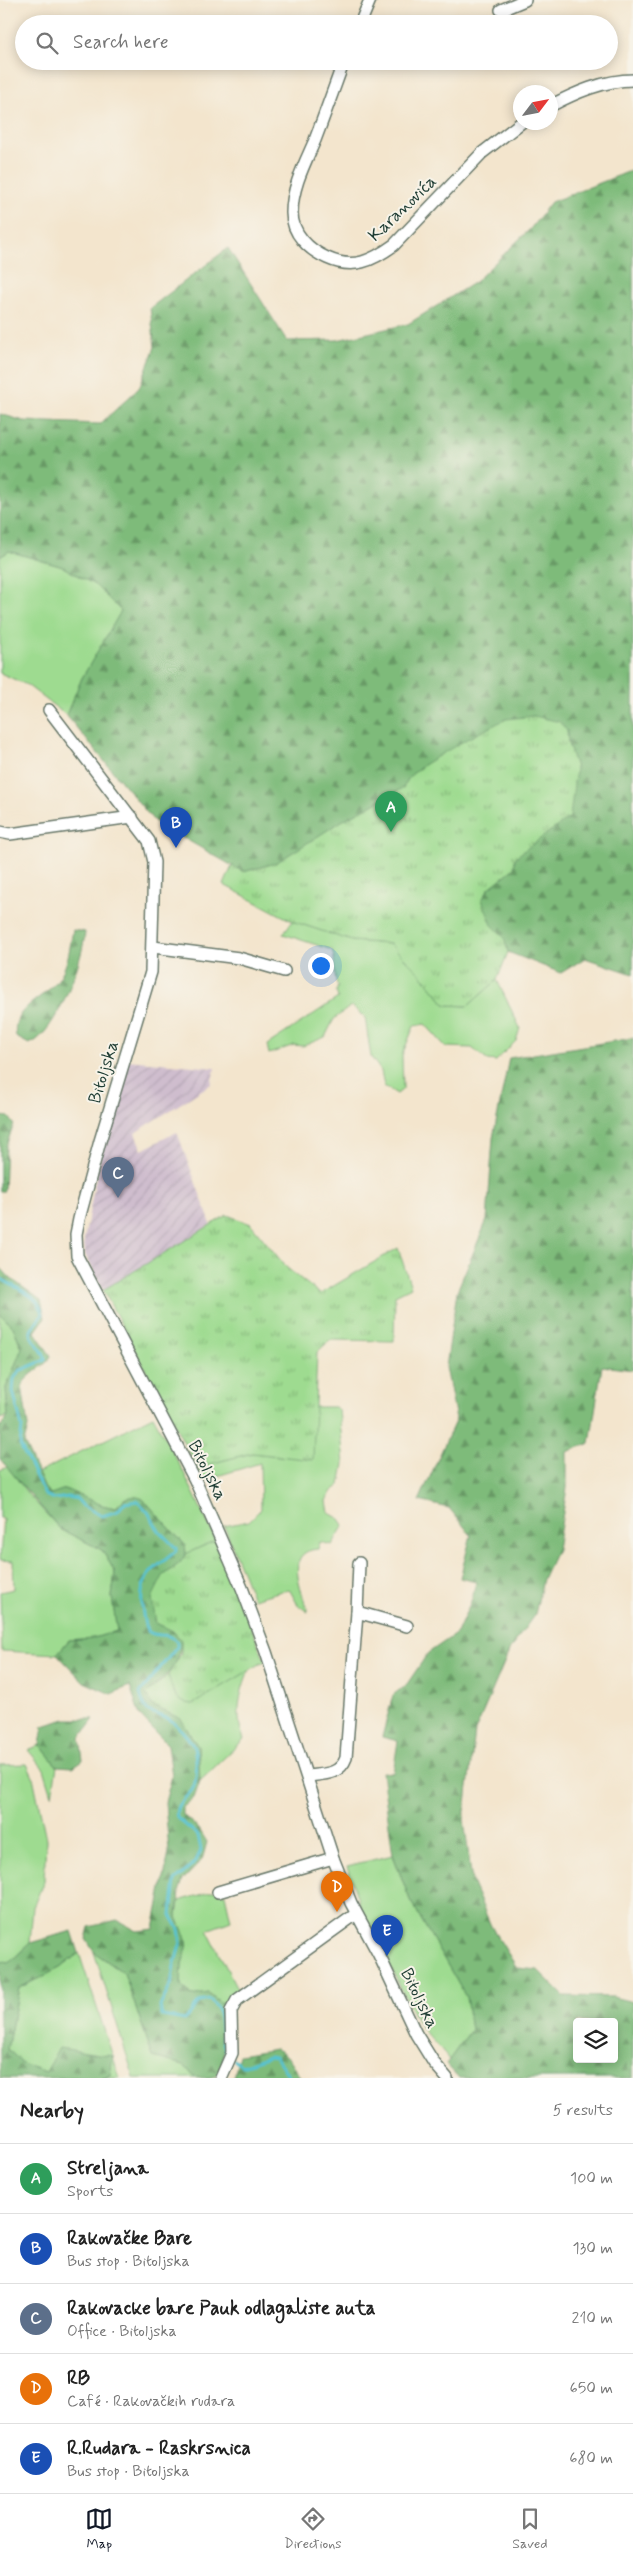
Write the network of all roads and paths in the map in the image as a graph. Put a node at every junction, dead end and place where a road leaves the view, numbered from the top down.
1 (370, 0) edge
2 (525, 0) edge
3 (501, 10) dead end
4 (364, 15) edge
5 (341, 70) edge
6 (633, 80) edge
7 (558, 102) edge
8 (513, 129) edge
9 (49, 710) dead end
10 (132, 817) junction
11 (0, 832) edge
12 (153, 947) junction
13 (284, 971) dead end
14 (359, 1563) dead end
15 (357, 1612) junction
16 (407, 1626) dead end
17 (308, 1776) junction
18 (333, 1858) junction
19 (218, 1892) dead end
20 (356, 1914) junction
21 (222, 2078) edge
22 (447, 2078) edge

1 - 4 street
2 - 3 street
5 - 8 street, Karanovića
6 - 7 street
9 - 10 street, Bitoljska
10 - 11 street
10 - 12 street, Bitoljska
12 - 13 street
12 - 17 street, Bitoljska
14 - 15 street
15 - 16 street
15 - 17 street
17 - 18 street, Bitoljska
18 - 19 street
18 - 20 street, Bitoljska
20 - 21 street
20 - 22 street, Bitoljska

